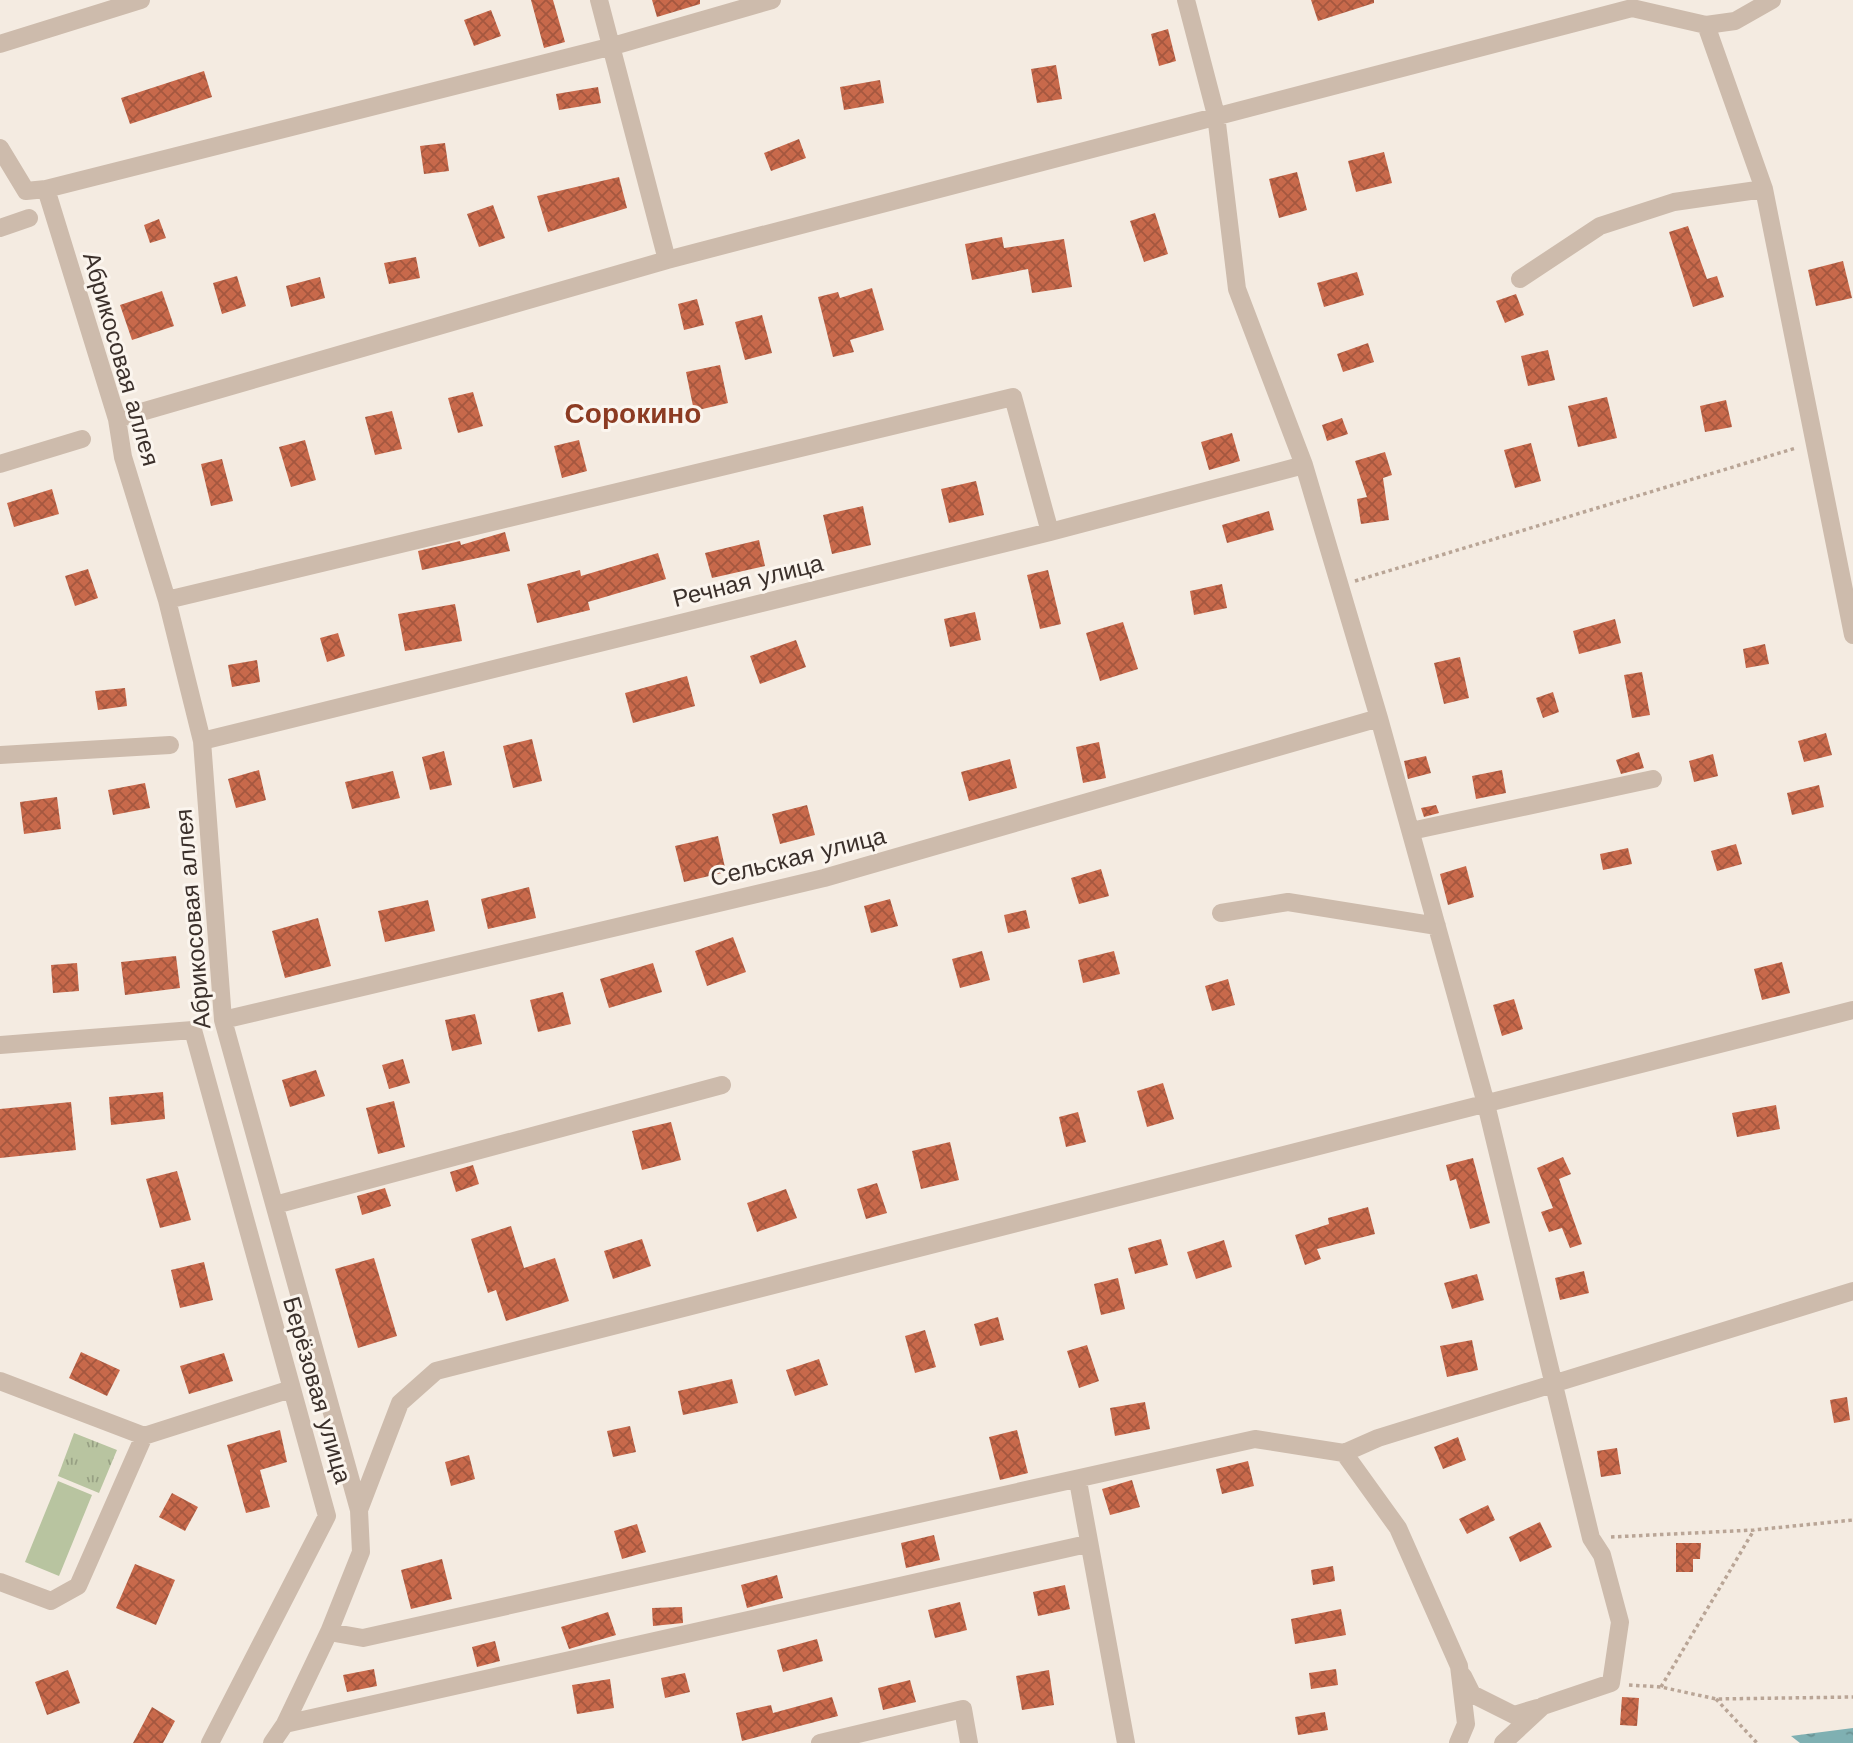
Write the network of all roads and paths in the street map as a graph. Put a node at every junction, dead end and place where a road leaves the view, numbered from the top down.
1 (141, 0) edge
2 (599, 0) edge
3 (772, 0) edge
4 (1186, 0) edge
5 (1668, 0) edge
6 (1772, 0) edge
7 (1674, 18) junction
8 (1706, 25) junction
9 (0, 44) edge
10 (613, 46) junction
11 (1216, 115) junction
12 (0, 148) edge
13 (46, 189) junction
14 (1765, 189) junction
15 (29, 218) dead end
16 (0, 228) edge
17 (667, 260) junction
18 (1520, 279) dead end
19 (117, 419) junction
20 (82, 439) dead end
21 (1814, 443) junction
22 (0, 464) edge
23 (1304, 465) junction
24 (1050, 532) junction
25 (1339, 586) junction
26 (1849, 587) edge
27 (167, 600) junction
28 (1853, 635) edge
29 (1379, 718) junction
30 (202, 741) junction
31 (170, 745) dead end
32 (0, 755) edge
33 (1653, 779) dead end
34 (1411, 831) junction
35 (1221, 913) dead end
36 (1437, 926) junction
37 (1853, 1010) edge
38 (223, 1020) junction
39 (0, 1045) edge
40 (722, 1085) dead end
41 (1485, 1100) junction
42 (275, 1205) junction
43 (1853, 1291) edge
44 (0, 1381) edge
45 (1556, 1384) junction
46 (291, 1389) junction
47 (144, 1436) junction
48 (1344, 1453) junction
49 (1078, 1481) junction
50 (359, 1510) junction
51 (1853, 1520) edge
52 (1754, 1530) junction
53 (1591, 1538) junction
54 (1087, 1544) junction
55 (0, 1581) edge
56 (329, 1632) junction
57 (1459, 1667) junction
58 (1611, 1683) junction
59 (1661, 1687) junction
60 (1853, 1697) edge
61 (1716, 1699) junction
62 (1543, 1706) junction
63 (285, 1724) junction
64 (210, 1743) edge
65 (272, 1743) edge
66 (820, 1743) edge
67 (969, 1743) edge
68 (1126, 1743) edge
69 (1458, 1743) edge
70 (1503, 1743) edge
71 (1757, 1743) edge

1 - 9 street
2 - 10 street
3 - 10 street
4 - 11 street
5 - 7 street
6 - 8 street
7 - 8 street
7 - 11 street
8 - 14 street
10 - 13 street
10 - 17 street
11 - 17 street
11 - 23 street
12 - 13 street
13 - 19 street, Абрикосовая аллея
14 - 18 street
14 - 21 street
15 - 16 street
17 - 19 street
19 - 27 street, Абрикосовая аллея
20 - 22 street
21 - 25 path
21 - 26 street
23 - 24 street, Речная улица
23 - 25 street
24 - 27 street
24 - 30 street, Речная улица
25 - 29 street
26 - 28 street
27 - 30 street, Абрикосовая аллея
29 - 34 street
29 - 38 street, Сельская улица
30 - 38 street, Абрикосовая аллея
31 - 32 street
33 - 34 street
34 - 36 street
35 - 36 street
36 - 41 street
37 - 41 street
38 - 42 street, Абрикосовая аллея
39 - 46 street, Берёзовая улица
40 - 42 street
41 - 45 street
41 - 50 street
42 - 50 street, Абрикосовая аллея
43 - 45 street
44 - 47 street
45 - 48 street
45 - 53 street
46 - 47 street
46 - 64 street, Берёзовая улица
47 - 55 street
48 - 49 street
48 - 57 street
49 - 54 street
49 - 56 street
50 - 56 street, Абрикосовая аллея
51 - 52 path
52 - 53 path
52 - 59 path
53 - 58 street
54 - 63 street
54 - 68 street
56 - 63 street, Абрикосовая аллея
57 - 62 street
57 - 69 street
58 - 59 path
58 - 62 street
59 - 61 path
60 - 61 path
61 - 71 path
62 - 70 street
63 - 65 street, Абрикосовая аллея
66 - 67 street

